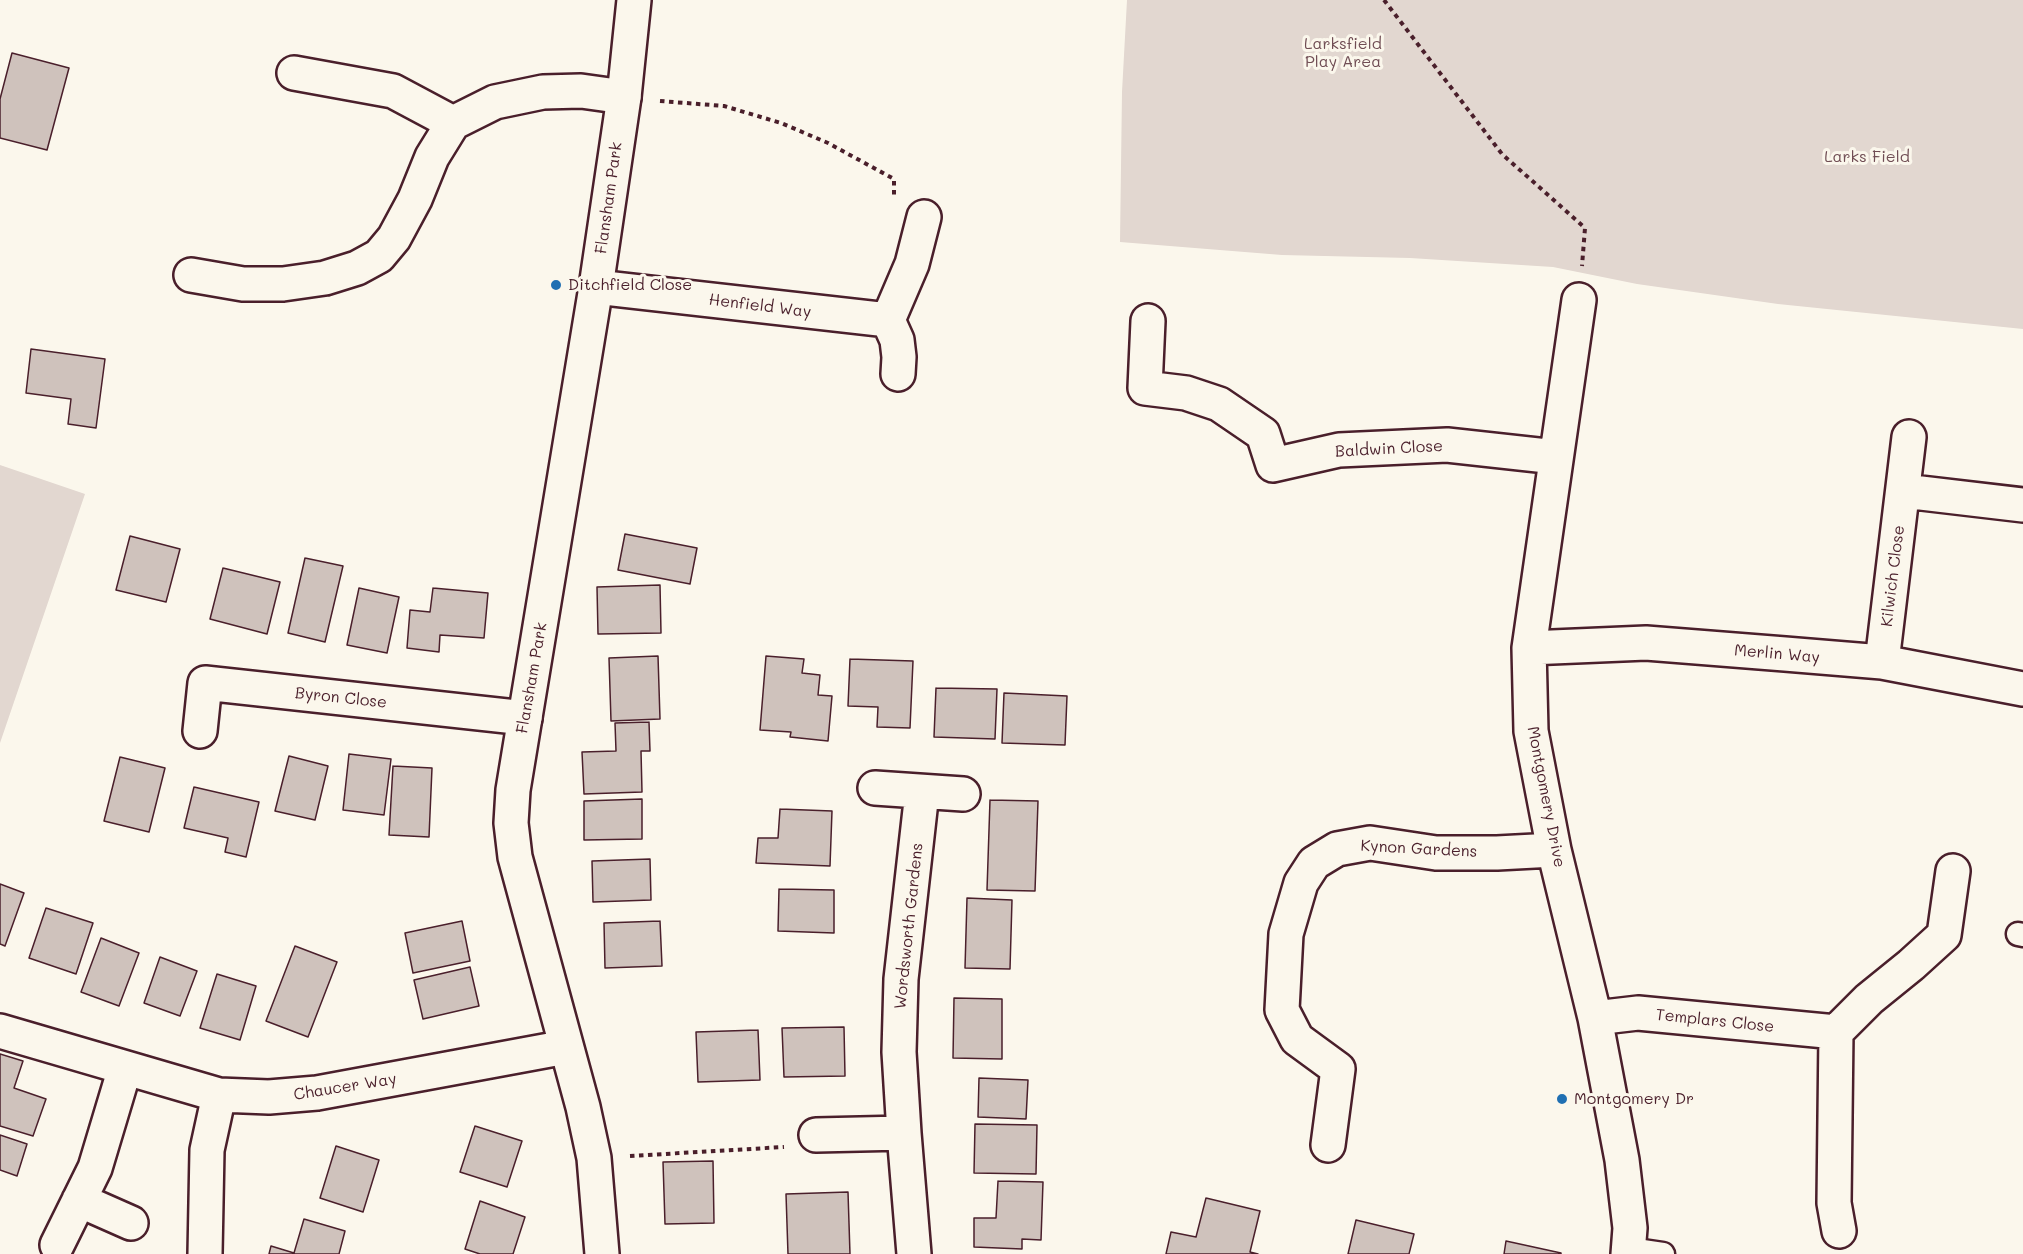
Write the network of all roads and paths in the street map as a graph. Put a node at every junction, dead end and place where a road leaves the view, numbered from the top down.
1 (634, 0) edge
2 (1384, 0) edge
3 (294, 73) dead end
4 (624, 97) junction
5 (453, 123) junction
6 (924, 217) joint
7 (191, 275) dead end
8 (596, 287) junction
9 (1579, 300) joint
10 (888, 320) junction
11 (1148, 321) dead end
12 (898, 375) dead end
13 (1909, 437) dead end
14 (1556, 457) junction
15 (1904, 491) junction
16 (2023, 505) edge
17 (1529, 648) junction
18 (1882, 662) junction
19 (2023, 689) edge
20 (525, 718) junction
21 (200, 730) dead end
22 (875, 788) dead end
23 (922, 792) junction
24 (963, 794) dead end
25 (1554, 850) junction
26 (1953, 871) dead end
27 (1595, 1018) junction
28 (0, 1031) edge
29 (1836, 1032) junction
30 (566, 1047) junction
31 (125, 1068) junction
32 (219, 1095) junction
33 (904, 1133) junction
34 (816, 1135) joint
35 (1328, 1145) dead end
36 (594, 1158) junction
37 (79, 1200) junction
38 (131, 1224) dead end
39 (1839, 1231) dead end
40 (57, 1245) dead end
41 (1629, 1251) edge
42 (205, 1254) edge
43 (602, 1254) edge
44 (914, 1254) edge
45 (1664, 1254) edge

1 - 4 street, Flansham Park
2 - 9 path
3 - 5 street
4 - 5 street
4 - 6 path
4 - 8 street, Flansham Park
5 - 7 street
6 - 10 street
8 - 10 street, Henfield Way
8 - 20 street, Flansham Park
9 - 14 street, Montgomery Drive
10 - 12 street
11 - 14 street, Baldwin Close
13 - 15 street, Kilwich Close
14 - 17 street, Montgomery Drive
15 - 16 street
15 - 18 street, Kilwich Close
17 - 18 street, Merlin Way
17 - 25 street, Montgomery Drive
18 - 19 street, Merlin Way
20 - 21 street, Byron Close
20 - 30 street, Flansham Park
22 - 23 street
23 - 24 street
23 - 33 street, Wordsworth Gardens
25 - 27 street, Montgomery Drive
25 - 35 street, Kynon Gardens
26 - 29 street
27 - 29 street, Templars Close
27 - 41 street, Montgomery Drive
28 - 31 street, Chaucer Way
29 - 39 street
30 - 32 street, Chaucer Way
30 - 36 street, Flansham Park
31 - 32 street, Chaucer Way
31 - 37 street
32 - 42 street
33 - 34 street
33 - 44 street, Wordsworth Gardens
34 - 36 path
36 - 43 street, Flansham Park
37 - 38 street
37 - 40 street
41 - 45 lane

